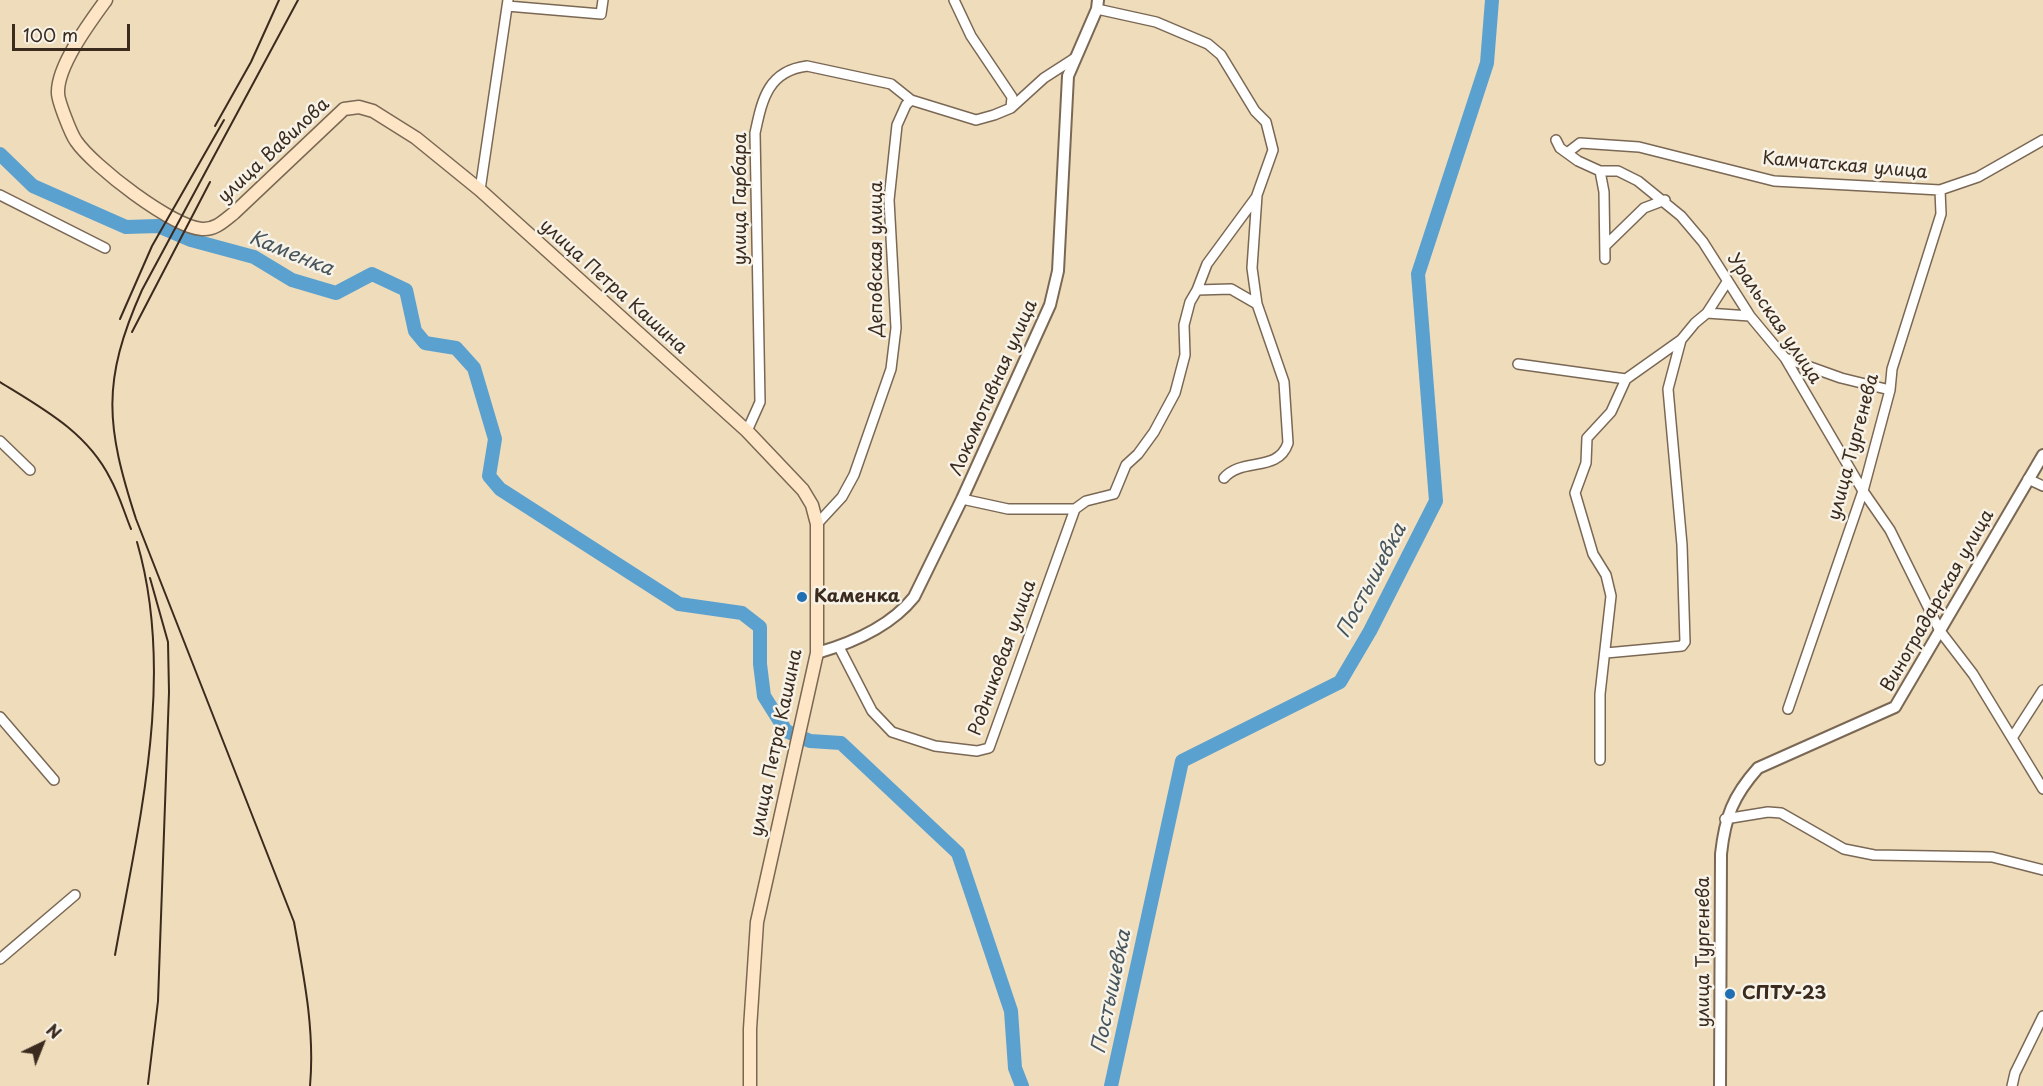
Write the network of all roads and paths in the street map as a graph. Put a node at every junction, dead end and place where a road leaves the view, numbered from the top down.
1 (106, 0) edge
2 (603, 0) edge
3 (954, 0) edge
4 (507, 3) edge
5 (1097, 5) edge
6 (1076, 58) junction
7 (911, 100) junction
8 (1011, 108) junction
9 (1556, 140) dead end
10 (2043, 140) edge
11 (1567, 153) junction
12 (1600, 171) junction
13 (480, 190) junction
14 (1940, 190) junction
15 (0, 195) edge
16 (1257, 195) junction
17 (1665, 200) junction
18 (1606, 245) junction
19 (105, 248) dead end
20 (1605, 259) dead end
21 (1727, 282) junction
22 (1197, 290) junction
23 (1257, 304) junction
24 (1707, 313) junction
25 (1750, 316) junction
26 (1681, 340) junction
27 (1785, 358) junction
28 (1518, 364) dead end
29 (1626, 379) junction
30 (1890, 390) junction
31 (747, 431) junction
32 (0, 441) edge
33 (2043, 455) edge
34 (30, 470) dead end
35 (1224, 478) dead end
36 (2028, 479) junction
37 (2043, 486) edge
38 (1863, 491) junction
39 (962, 499) junction
40 (1076, 509) junction
41 (817, 524) junction
42 (1940, 631) junction
43 (839, 647) junction
44 (817, 653) junction
45 (1606, 653) junction
46 (2043, 690) edge
47 (1788, 710) dead end
48 (0, 717) edge
49 (2012, 738) junction
50 (1600, 760) dead end
51 (54, 780) dead end
52 (2043, 789) edge
53 (1725, 819) junction
54 (2043, 870) edge
55 (75, 895) dead end
56 (0, 959) edge
57 (2043, 1016) edge
58 (750, 1086) edge
59 (1720, 1086) edge
60 (2012, 1086) edge

1 - 13 main road, улица Вавилова
2 - 4 street
3 - 8 street
4 - 13 street
5 - 6 street, Локомотивная улица
5 - 16 street
6 - 8 street
6 - 39 street, Локомотивная улица
7 - 8 street
7 - 31 street, улица Гарбара
7 - 41 street, Деповская улица
9 - 11 street, Уральская улица
10 - 14 street, Камчатская улица
11 - 12 street, Уральская улица
11 - 14 street, Камчатская улица
12 - 17 street, Уральская улица
12 - 18 street
13 - 31 main road, улица Петра Кашина
14 - 30 street, улица Тургенева
15 - 19 street
16 - 22 street
16 - 23 street
17 - 18 street
17 - 21 street, Уральская улица
18 - 20 street
21 - 24 street
21 - 25 street, Уральская улица
22 - 23 street
22 - 40 street
23 - 35 street
24 - 25 street
24 - 26 street
25 - 27 street, Уральская улица
26 - 29 street
26 - 45 street
27 - 30 street
27 - 38 street, Уральская улица
28 - 29 street
29 - 45 street
30 - 38 street, улица Тургенева
31 - 41 main road, улица Петра Кашина
32 - 34 street
33 - 36 street, Виноградарская улица
36 - 37 street
36 - 42 street, Виноградарская улица
38 - 42 street, Уральская улица
38 - 47 street, улица Тургенева
39 - 40 street
39 - 43 street, Локомотивная улица
40 - 43 street, Родниковая улица
41 - 44 main road, улица Петра Кашина
42 - 49 street, Уральская улица
42 - 53 street, Виноградарская улица
43 - 44 street, Локомотивная улица
44 - 58 main road, улица Петра Кашина
45 - 50 street
46 - 49 street
48 - 51 street
49 - 52 street, Уральская улица
53 - 54 street
53 - 59 street, улица Тургенева
55 - 56 street
57 - 60 street

